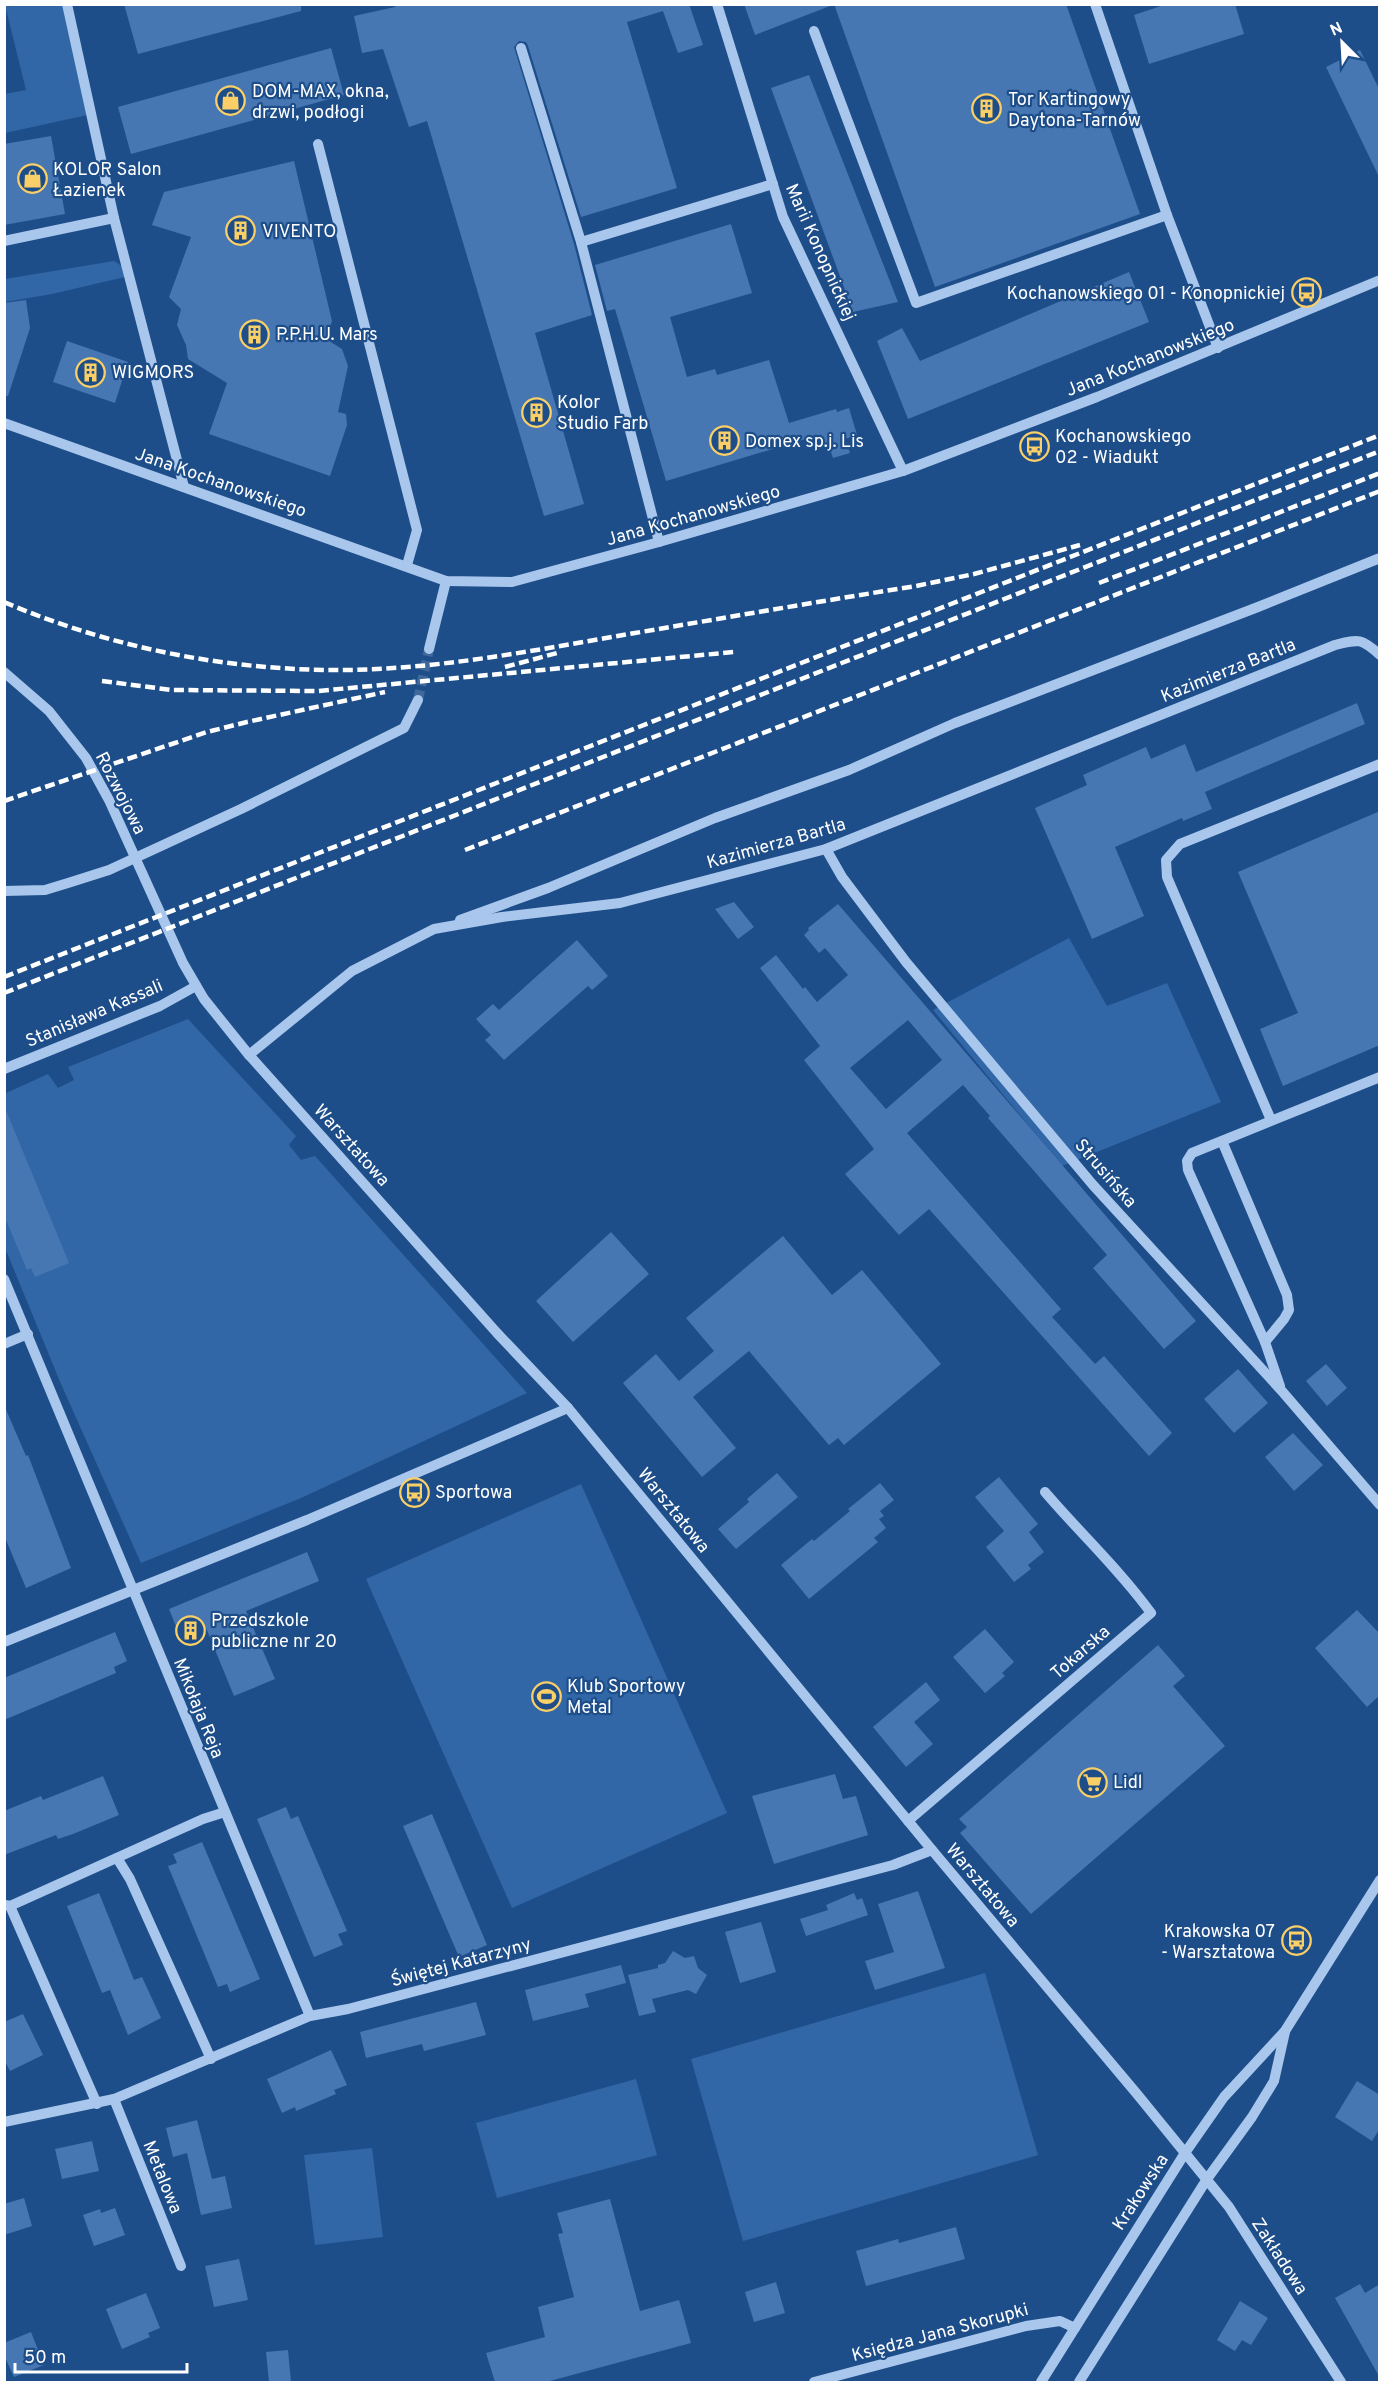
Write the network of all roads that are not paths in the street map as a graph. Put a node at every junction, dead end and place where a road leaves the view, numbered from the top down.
1 (66, 4) edge
2 (717, 4) edge
3 (1095, 4) edge
4 (814, 31) dead end
5 (521, 48) dead end
6 (318, 144) dead end
7 (773, 184) junction
8 (1167, 215) junction
9 (114, 218) junction
10 (4, 241) edge
11 (581, 242) junction
12 (1380, 280) edge
13 (1218, 348) junction
14 (4, 423) edge
15 (903, 471) junction
16 (184, 487) junction
17 (660, 542) junction
18 (1380, 558) edge
19 (407, 565) junction
20 (446, 581) junction
21 (429, 649) tunnel mouth
22 (1380, 655) edge
23 (4, 672) edge
24 (418, 700) tunnel mouth
25 (1380, 764) edge
26 (826, 849) junction
27 (136, 857) junction
28 (147, 885) joint
29 (4, 891) edge
30 (434, 929) junction
31 (196, 986) junction
32 (249, 1055) junction
33 (4, 1069) edge
34 (1380, 1077) edge
35 (1271, 1120) junction
36 (1222, 1141) junction
37 (4, 1279) edge
38 (28, 1334) junction
39 (1265, 1342) junction
40 (4, 1344) edge
41 (1281, 1390) junction
42 (568, 1408) junction
43 (1045, 1492) dead end
44 (1380, 1505) edge
45 (132, 1590) junction
46 (4, 1642) edge
47 (225, 1812) junction
48 (909, 1821) junction
49 (932, 1850) junction
50 (117, 1858) junction
51 (1380, 1880) edge
52 (7, 1906) edge
53 (310, 2016) junction
54 (1285, 2031) junction
55 (211, 2059) junction
56 (114, 2099) junction
57 (97, 2104) junction
58 (4, 2122) edge
59 (1185, 2153) junction
60 (1207, 2180) junction
61 (181, 2266) dead end
62 (1075, 2328) junction
63 (814, 2382) edge
64 (1041, 2382) edge
65 (1079, 2382) edge
66 (1341, 2382) edge

1 - 9 street
2 - 7 street, Marii Konopnickiej
3 - 8 street
4 - 8 street
5 - 11 street
6 - 19 street
7 - 11 street
7 - 15 street, Marii Konopnickiej
8 - 13 street
9 - 10 street
9 - 16 street
11 - 17 street
12 - 13 street, Jana Kochanowskiego
13 - 15 street, Jana Kochanowskiego
14 - 16 street, Jana Kochanowskiego
15 - 17 street, Jana Kochanowskiego
16 - 19 street, Jana Kochanowskiego
17 - 20 street, Jana Kochanowskiego
18 - 30 street
19 - 20 street, Jana Kochanowskiego
20 - 21 street
22 - 26 street, Kazimierza Bartla
23 - 27 street, Rozwojowa
24 - 27 street
25 - 35 street
26 - 30 street, Kazimierza Bartla
26 - 41 street, Strusińska
27 - 28 street, Rozwojowa
27 - 29 street
28 - 31 street, Warsztatowa
30 - 32 street, Kazimierza Bartla
31 - 32 street, Warsztatowa
31 - 33 street, Stanisława Kassali
32 - 42 street, Warsztatowa
34 - 35 street
35 - 36 street
36 - 39 street
36 - 39 street
37 - 38 street, Mikołaja Reja
38 - 40 street
38 - 45 street, Mikołaja Reja
39 - 41 street
41 - 44 street, Strusińska
42 - 45 street
42 - 48 street, Warsztatowa
43 - 48 street, Tokarska
45 - 46 street
45 - 47 street, Mikołaja Reja
47 - 50 street
47 - 53 street, Mikołaja Reja
48 - 49 street, Warsztatowa
49 - 53 street, Świętej Katarzyny
49 - 59 street, Warsztatowa
50 - 52 street
50 - 55 street
51 - 54 street, Krakowska
52 - 57 street
53 - 55 street, Świętej Katarzyny
54 - 59 street, Krakowska
54 - 60 street, Krakowska
55 - 56 street, Świętej Katarzyny
56 - 57 street, Świętej Katarzyny
56 - 61 street, Metalowa
57 - 58 street, Świętej Katarzyny
59 - 60 street, Zakładowa
59 - 62 street, Krakowska
60 - 65 street, Krakowska
60 - 66 street, Zakładowa
62 - 63 street, Księdza Jana Skorupki
62 - 64 street, Krakowska

